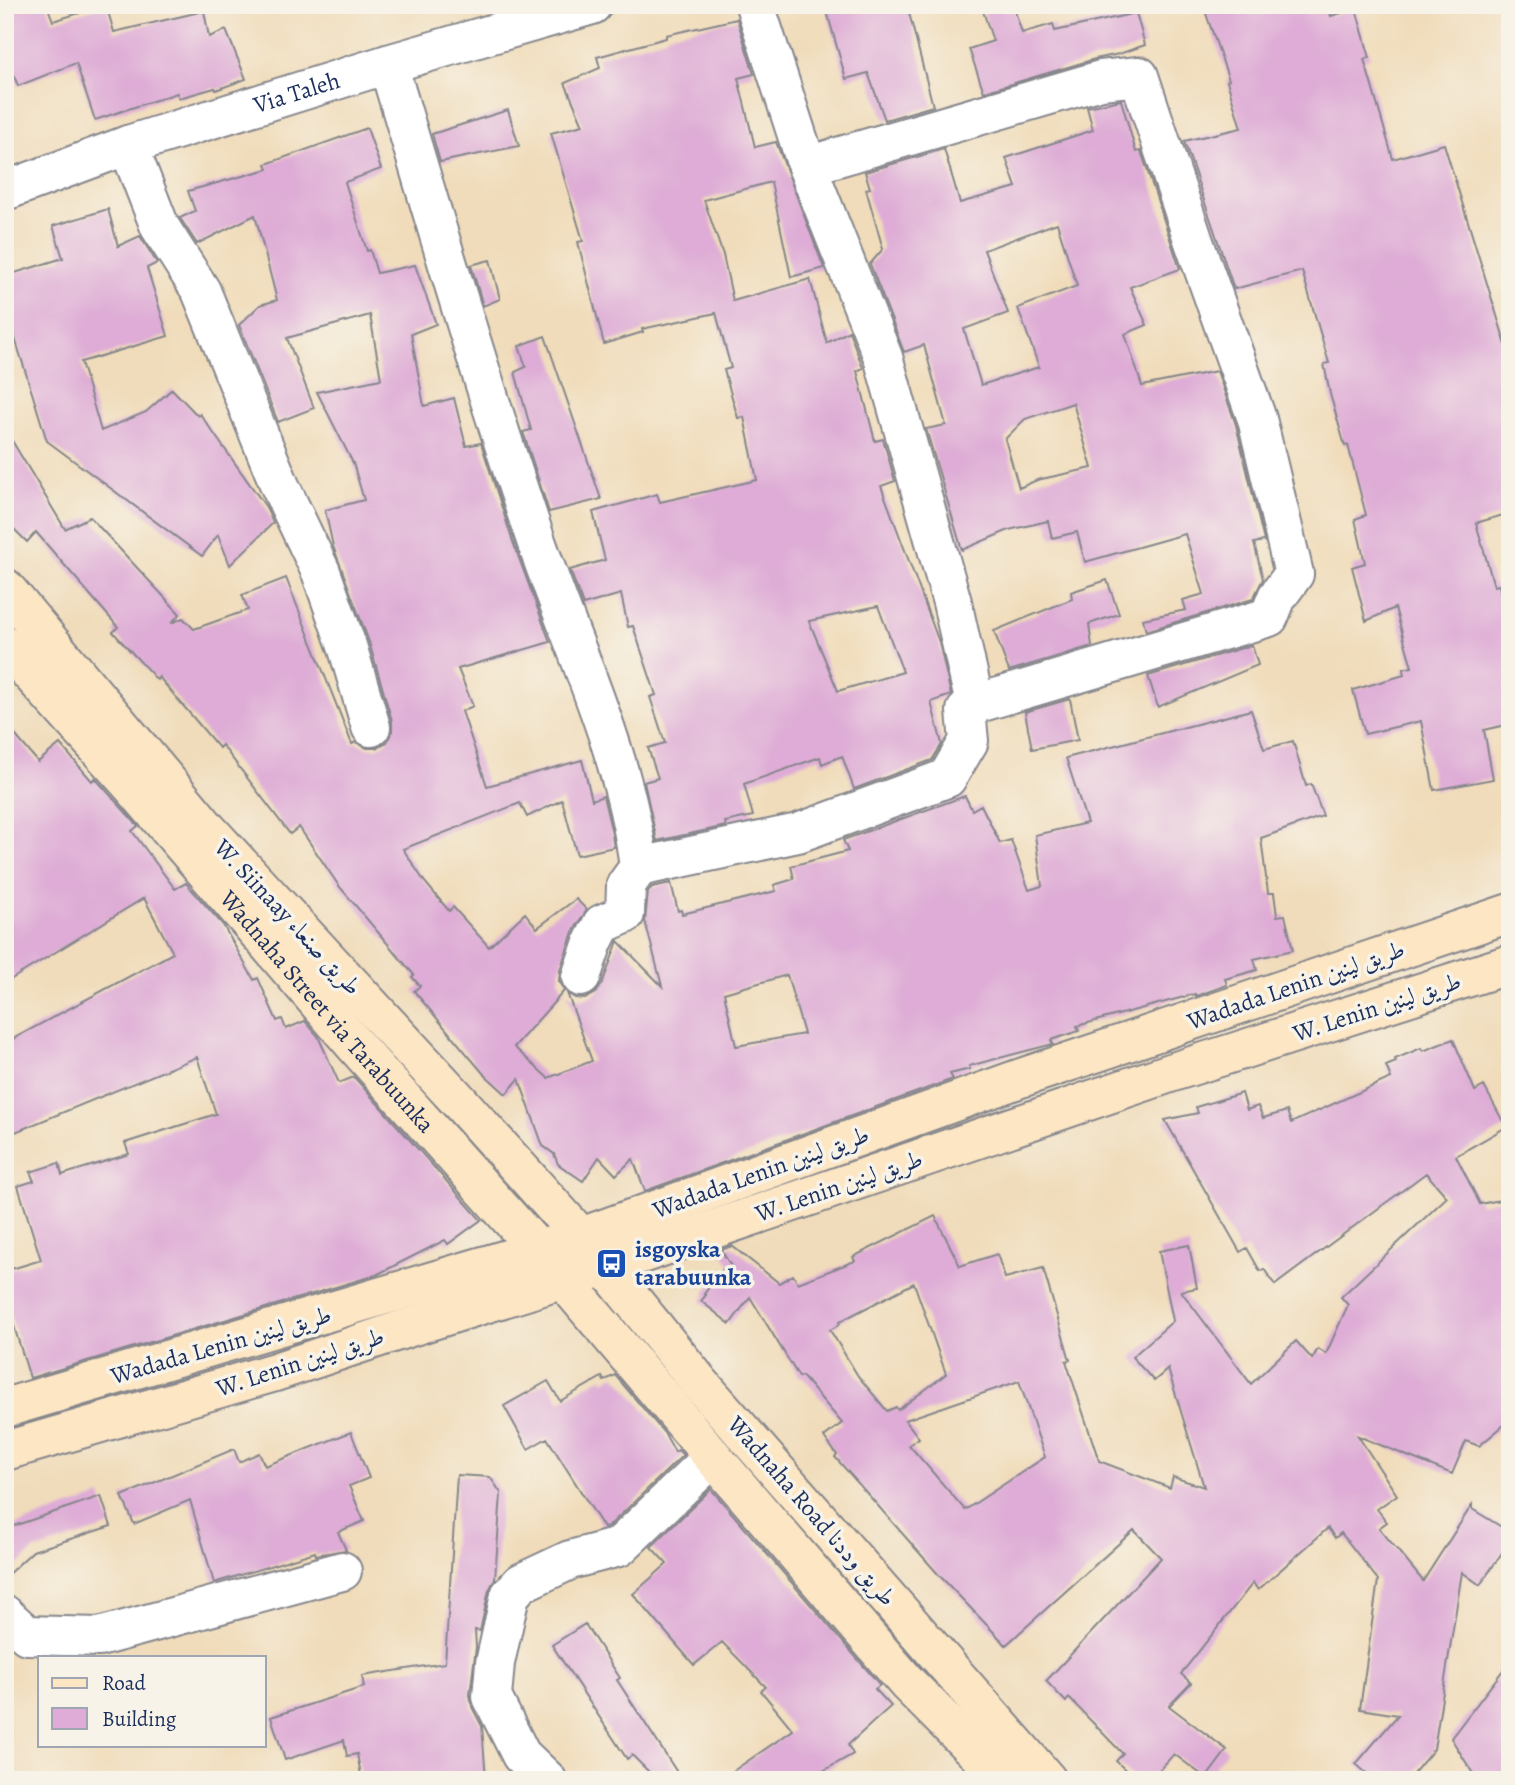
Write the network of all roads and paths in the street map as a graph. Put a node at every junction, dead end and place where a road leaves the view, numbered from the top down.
1 (592, 5) edge
2 (755, 5) edge
3 (388, 64) junction
4 (128, 145) junction
5 (807, 166) junction
6 (5, 191) edge
7 (5, 588) edge
8 (5, 645) edge
9 (975, 704) junction
10 (371, 727) dead end
11 (639, 867) junction
12 (1510, 912) edge
13 (1510, 964) edge
14 (581, 977) dead end
15 (390, 1027) junction
16 (354, 1042) junction
17 (1018, 1079) junction
18 (1029, 1121) junction
19 (581, 1237) junction
20 (551, 1265) junction
21 (607, 1266) junction
22 (5, 1408) edge
23 (5, 1451) edge
24 (713, 1457) junction
25 (342, 1571) dead end
26 (5, 1615) edge
27 (547, 1780) edge
28 (1004, 1780) edge
29 (1047, 1780) edge

1 - 3 street, Via Taleh
2 - 5 street
3 - 4 street, Via Taleh
3 - 11 street
4 - 6 street, Via Taleh
4 - 10 street
5 - 9 street
5 - 9 street
7 - 15 main road, W. Siinaay طريق صنعاء
8 - 16 main road, Wadnaha Street via Tarabuunka
9 - 11 street
11 - 14 street
12 - 17 main road, Wadada Lenin طريق لينين
13 - 18 main road, W. Lenin طريق لينين
15 - 16 main road
15 - 19 main road, W. Siinaay طريق صنعاء
16 - 20 main road, Wadnaha Street via Tarabuunka
17 - 18 main road
17 - 19 main road, Wadada Lenin طريق لينين
18 - 21 main road, W. Lenin طريق لينين
19 - 20 main road, Wadada Lenin طريق لينين
19 - 21 main road, Wadnaha Road طريق وددنا
20 - 21 main road, W. Lenin طريق لينين
20 - 22 main road, Wadada Lenin طريق لينين
20 - 23 main road, W. Lenin طريق لينين
20 - 24 main road, Wadnaha Road طريق وددنا
21 - 29 main road, Wadnaha Road طريق وددنا
24 - 27 street
24 - 28 main road, Wadnaha Road طريق وددنا
25 - 26 street

